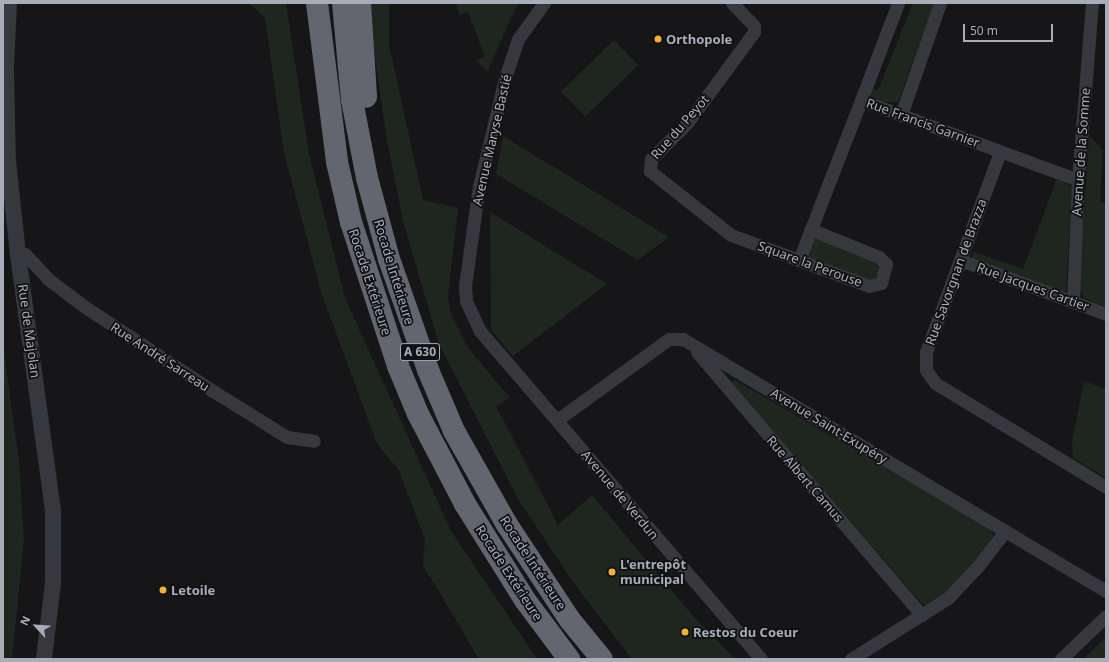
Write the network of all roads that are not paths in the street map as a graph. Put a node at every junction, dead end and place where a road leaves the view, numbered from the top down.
1 (9, 3) edge
2 (317, 3) edge
3 (343, 3) edge
4 (360, 3) edge
5 (544, 3) edge
6 (732, 3) edge
7 (898, 3) edge
8 (940, 3) edge
9 (1092, 3) edge
10 (861, 100) junction
11 (901, 114) junction
12 (1000, 152) junction
13 (1078, 180) junction
14 (379, 222) junction
15 (810, 229) junction
16 (731, 235) joint
17 (18, 255) junction
18 (799, 260) junction
19 (960, 260) junction
20 (1073, 301) junction
21 (1106, 314) edge
22 (480, 331) joint
23 (689, 342) junction
24 (557, 420) junction
25 (314, 441) dead end
26 (1106, 488) edge
27 (1005, 530) junction
28 (1106, 591) edge
29 (922, 615) junction
30 (1106, 616) edge
31 (44, 659) edge
32 (569, 659) edge
33 (602, 659) edge
34 (761, 659) edge
35 (852, 659) edge
36 (1061, 659) edge

1 - 17 street, Rue de Majolan
2 - 32 highway, Rocade Extérieure / A 630
3 - 14 highway, Rocade Intérieure / A 630
4 - 14 highway
5 - 22 street, Avenue Maryse Bastié
6 - 16 street, Rue du Peyot
7 - 10 street
8 - 11 street
9 - 13 street, Avenue de la Somme
10 - 11 street, Rue Francis Garnier
10 - 15 street, Rue Francis Garnier
11 - 12 street, Rue Francis Garnier
12 - 13 street, Rue Francis Garnier
12 - 19 street, Rue Savorgnan de Brazza
13 - 20 street, Avenue de la Somme
14 - 33 highway, Rocade Intérieure / A 630
15 - 18 street, Rue Francis Garnier
15 - 18 street, Square la Perouse
16 - 18 street, Square la Perouse
17 - 25 street, Rue André Sarreau
17 - 31 street, Rue de Majolan
19 - 20 street, Rue Jacques Cartier
19 - 26 street, Rue Savorgnan de Brazza
20 - 21 street, Rue Jacques Cartier
22 - 24 street, Avenue de Verdun
23 - 24 street, Avenue Saint-Exupéry
23 - 27 street, Avenue Saint-Exupéry
23 - 29 street, Rue Albert Camus
24 - 34 street, Avenue de Verdun
27 - 28 street, Avenue Saint-Exupéry
27 - 29 street
29 - 35 street
30 - 36 street

